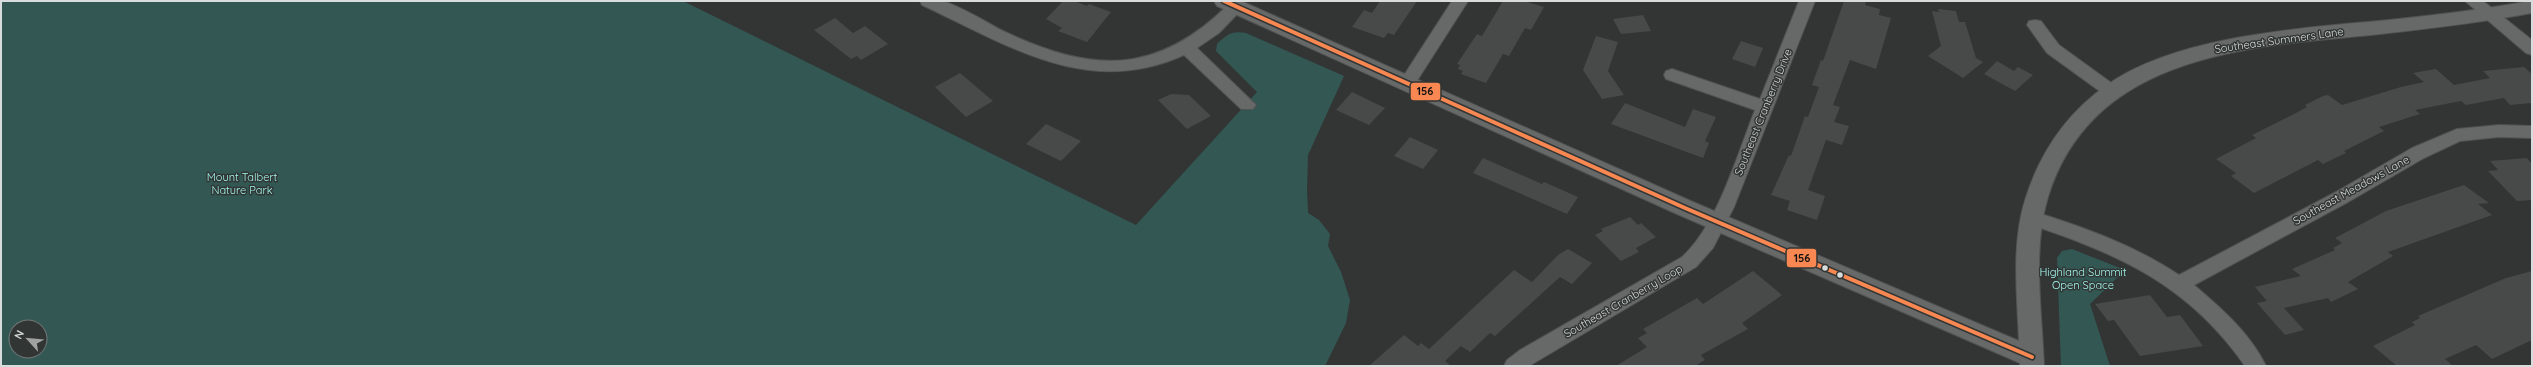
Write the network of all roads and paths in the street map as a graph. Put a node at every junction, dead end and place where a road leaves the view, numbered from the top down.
1 (928, 1) edge
2 (1460, 1) edge
3 (1807, 1) edge
4 (2473, 1) edge
5 (1230, 4) edge
6 (2532, 7) edge
7 (2489, 14) junction
8 (2035, 25) dead end
9 (1186, 47) junction
10 (2532, 49) edge
11 (1672, 75) dead end
12 (1406, 83) junction
13 (2111, 91) junction
14 (1247, 105) dead end
15 (1766, 107) junction
16 (2532, 132) edge
17 (2032, 218) junction
18 (1718, 222) junction
19 (2180, 284) junction
20 (2032, 362) edge
21 (1514, 366) edge
22 (2256, 366) edge

1 - 9 street
2 - 12 street
3 - 15 street, Southeast Cranberry Drive
4 - 7 street
5 - 9 street
5 - 12 street
6 - 7 street, Southeast Summers Lane
7 - 10 street
7 - 13 street, Southeast Summers Lane
8 - 13 street
9 - 14 street
11 - 15 street
12 - 18 street
13 - 17 street, Southeast Summers Lane
15 - 18 street, Southeast Cranberry Drive
16 - 19 street, Southeast Meadows Lane
17 - 19 street
17 - 20 street, Southeast Summers Lane
18 - 20 street
18 - 21 street, Southeast Cranberry Loop
19 - 22 street

